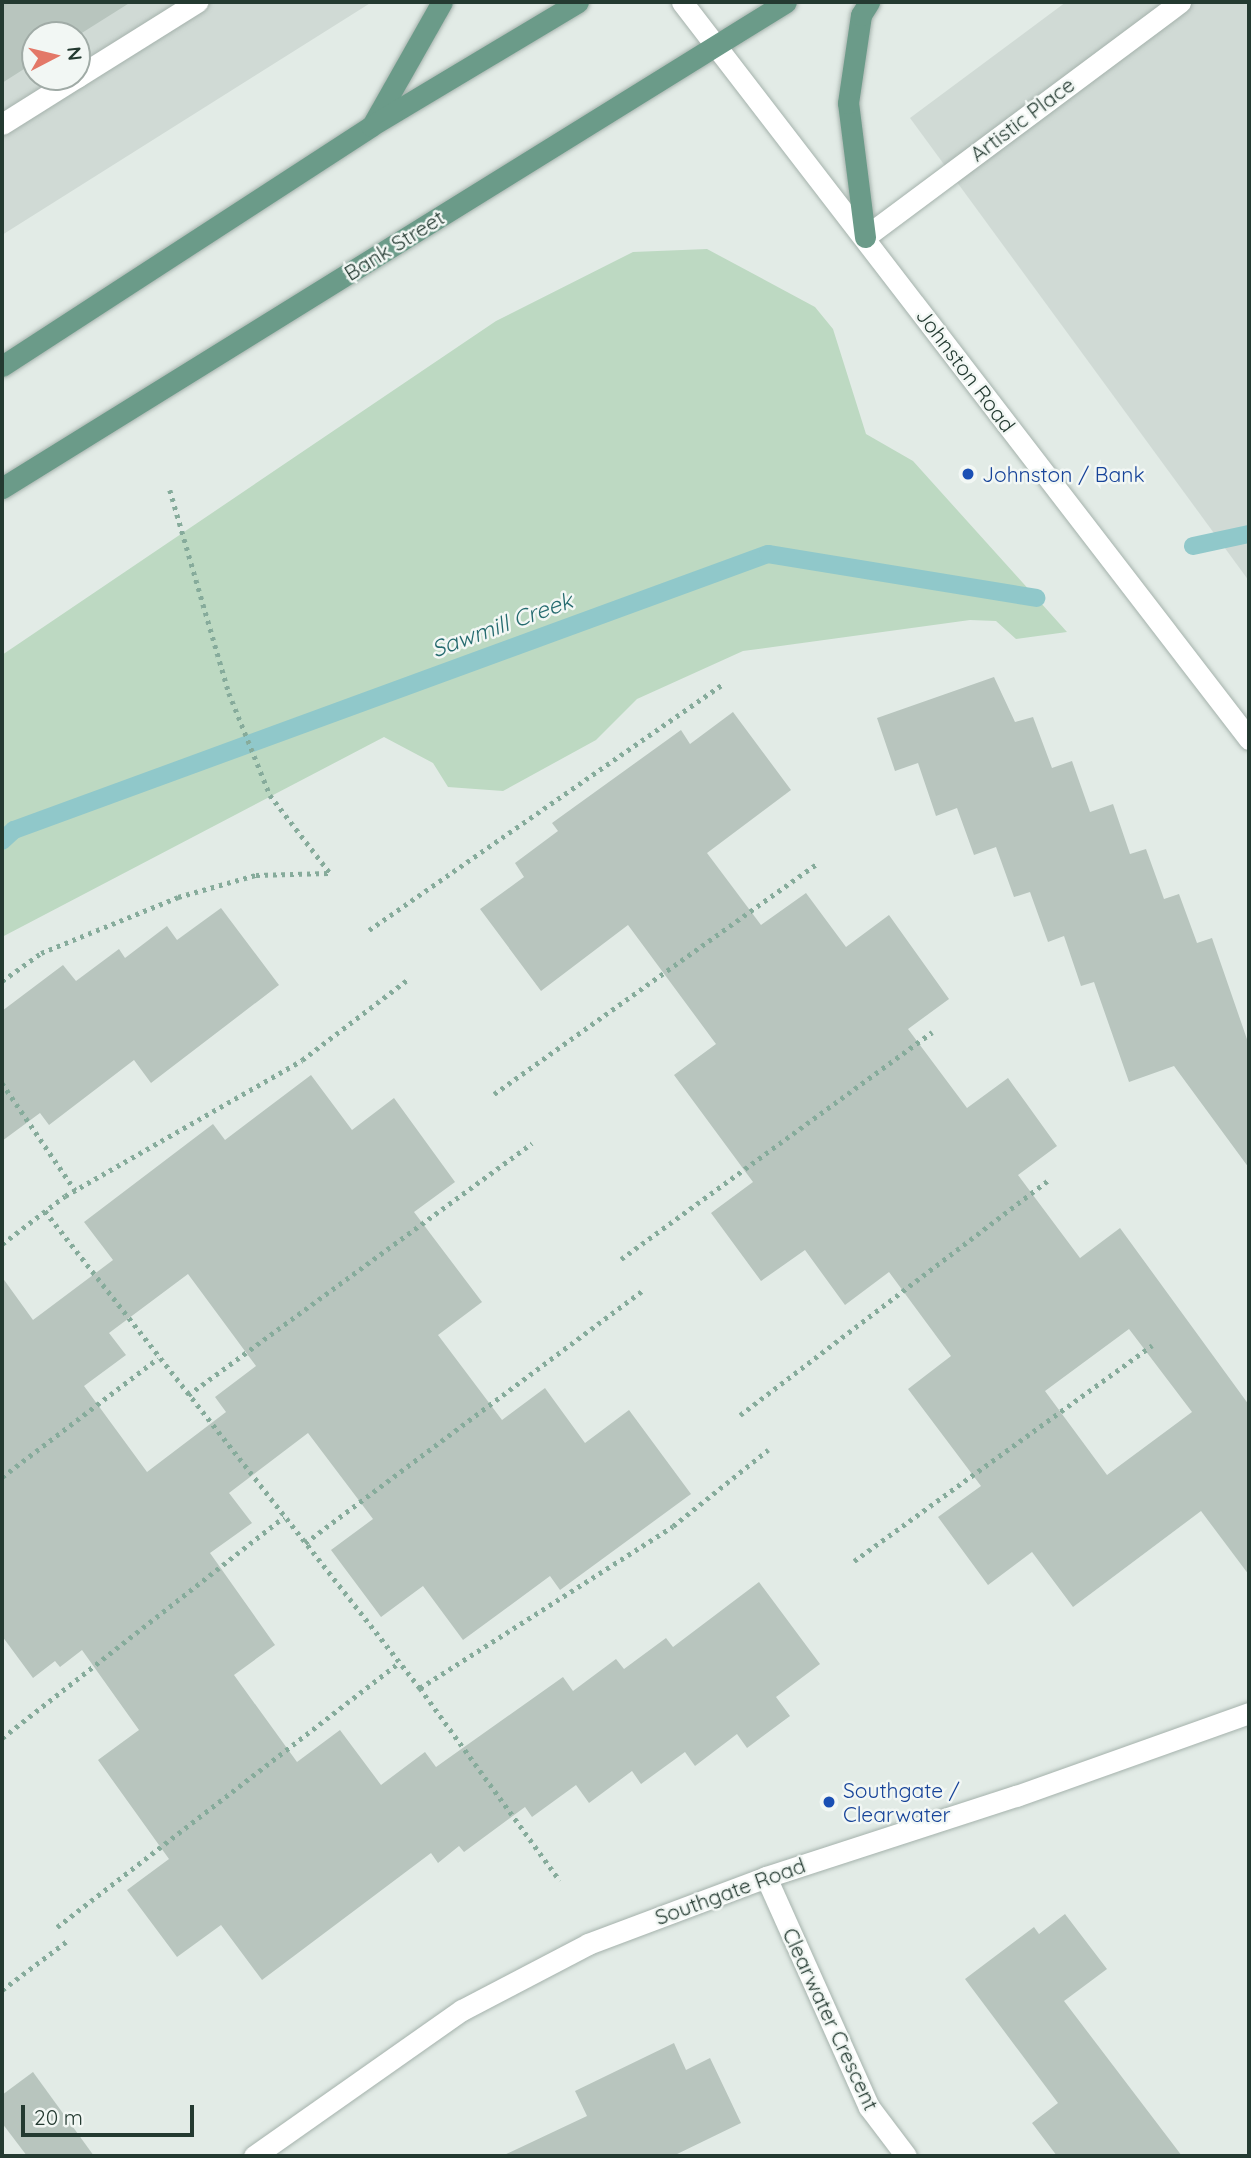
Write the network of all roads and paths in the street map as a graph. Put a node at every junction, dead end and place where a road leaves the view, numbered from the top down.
1 (197, 2) edge
2 (442, 2) edge
3 (578, 2) edge
4 (682, 2) edge
5 (786, 2) edge
6 (869, 2) edge
7 (1180, 2) edge
8 (715, 46) junction
9 (91, 68) edge
10 (55, 91) edge
11 (2, 124) edge
12 (371, 126) junction
13 (865, 237) junction
14 (2, 366) edge
15 (2, 488) edge
16 (170, 490) dead end
17 (721, 685) dead end
18 (1249, 739) edge
19 (817, 864) dead end
20 (369, 930) dead end
21 (407, 980) dead end
22 (2, 981) edge
23 (932, 1032) dead end
24 (2, 1083) edge
25 (494, 1094) dead end
26 (533, 1143) dead end
27 (1048, 1180) dead end
28 (75, 1190) junction
29 (45, 1211) junction
30 (2, 1244) edge
31 (621, 1259) dead end
32 (644, 1289) dead end
33 (1152, 1345) dead end
34 (158, 1357) junction
35 (188, 1395) junction
36 (740, 1415) dead end
37 (768, 1450) dead end
38 (2, 1477) edge
39 (284, 1517) junction
40 (305, 1543) junction
41 (854, 1561) dead end
42 (399, 1662) junction
43 (420, 1688) junction
44 (1249, 1713) edge
45 (2, 1738) edge
46 (766, 1877) junction
47 (560, 1881) dead end
48 (57, 1927) dead end
49 (67, 1941) dead end
50 (2, 1990) edge
51 (254, 2156) edge
52 (906, 2156) edge

1 - 9 street
2 - 12 main road
3 - 12 main road
4 - 8 street, Johnston Road
5 - 8 main road, Bank Street
6 - 13 main road
7 - 13 street, Artistic Place
8 - 13 street, Johnston Road
8 - 15 main road, Bank Street
10 - 11 street
12 - 14 main road
13 - 18 street, Johnston Road
16 - 22 path
17 - 20 path
19 - 25 path
21 - 28 path
23 - 31 path
24 - 28 path
26 - 35 path
27 - 36 path
28 - 29 path
29 - 30 path
29 - 34 path
32 - 40 path
33 - 41 path
34 - 35 path
34 - 38 path
35 - 39 path
37 - 43 path
39 - 40 path
39 - 45 path
40 - 42 path
42 - 43 path
42 - 48 path
43 - 47 path
44 - 46 street, Southgate Road
46 - 51 street, Southgate Road
46 - 52 street, Clearwater Crescent
49 - 50 path

